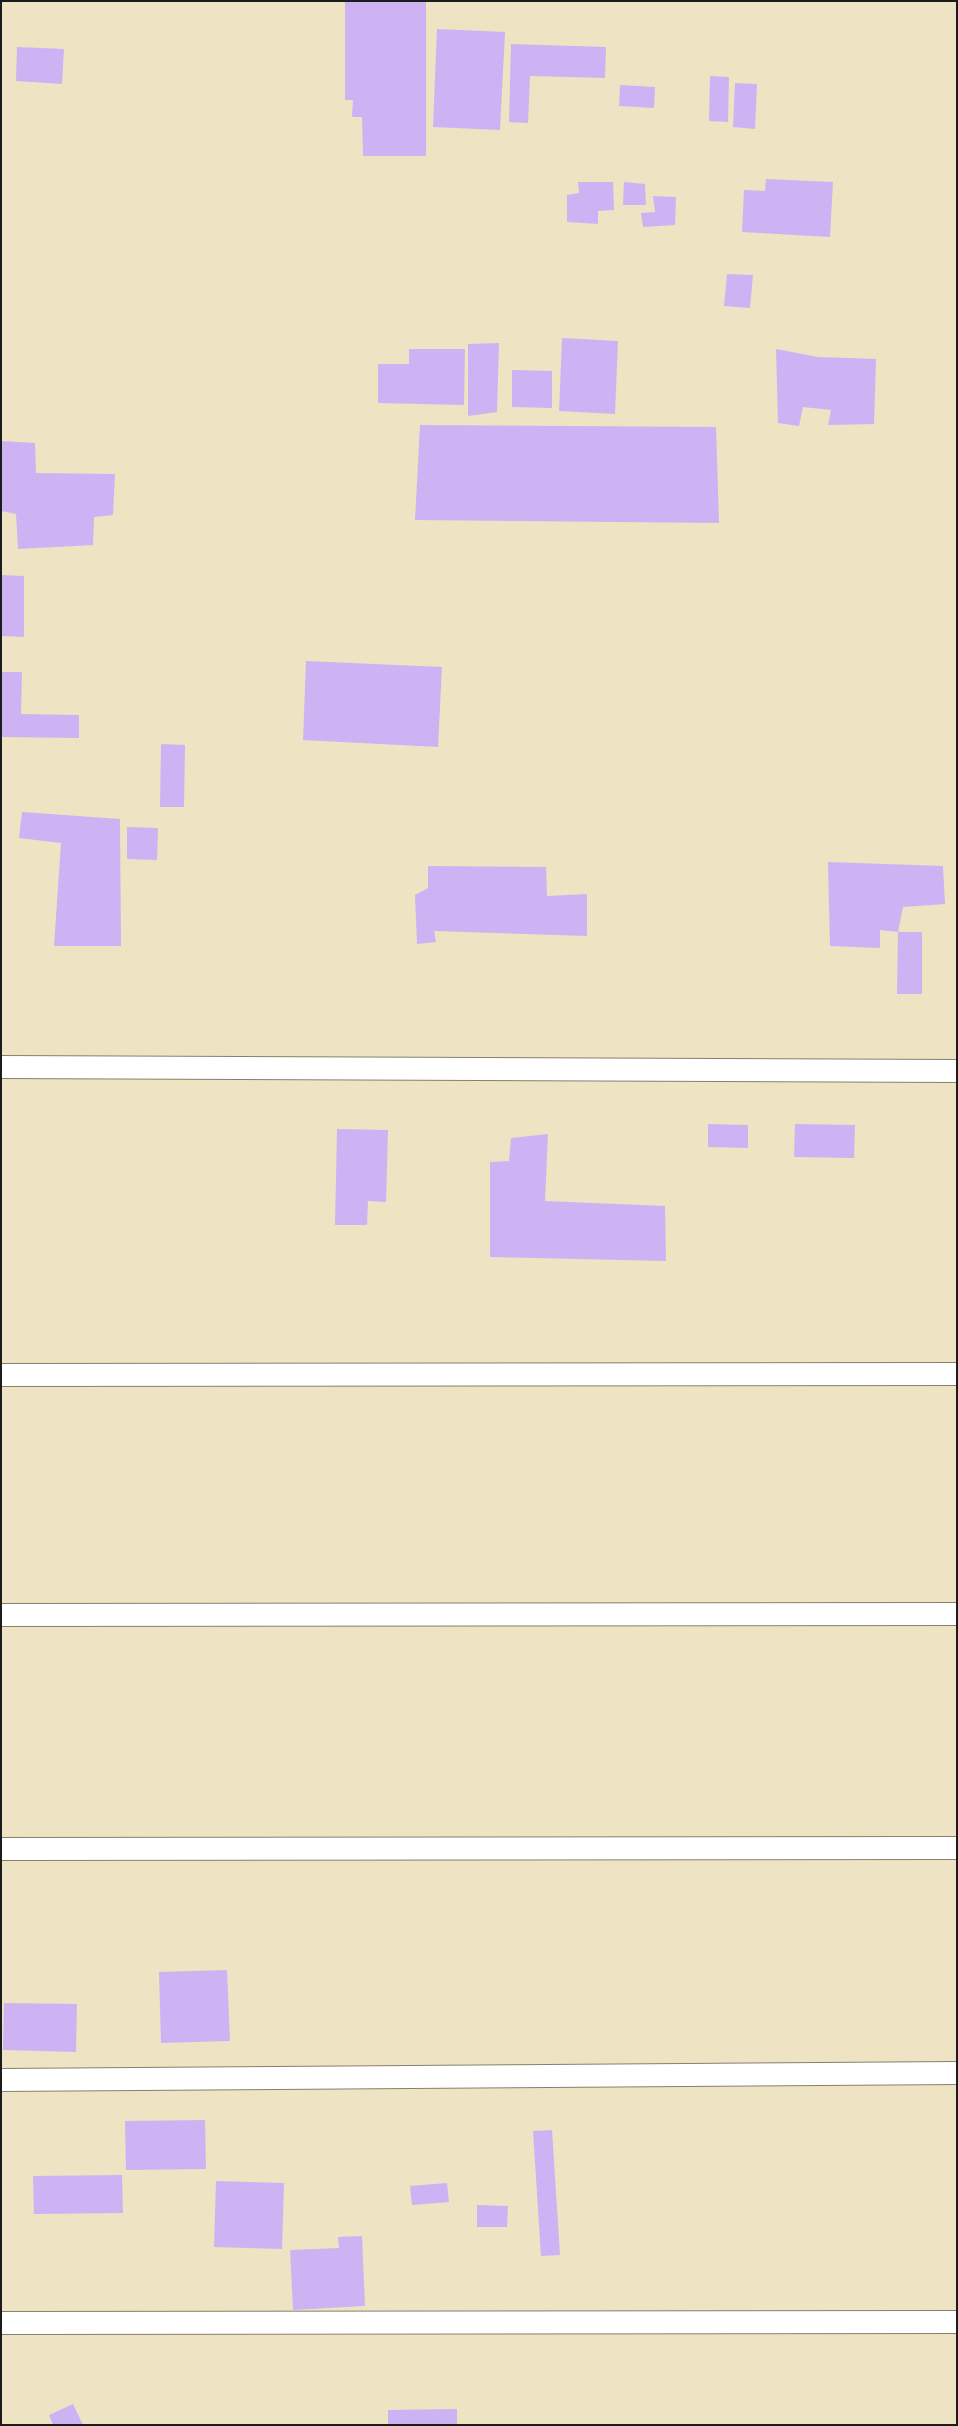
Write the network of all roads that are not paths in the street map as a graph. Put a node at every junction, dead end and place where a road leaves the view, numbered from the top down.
1 (1, 1067) edge
2 (957, 1071) edge
3 (1, 1374) edge
4 (957, 1374) edge
5 (957, 1614) edge
6 (1, 1615) edge
7 (957, 1848) edge
8 (1, 1849) edge
9 (957, 2073) edge
10 (1, 2080) edge
11 (957, 2322) edge
12 (1, 2323) edge

1 - 2 street
3 - 4 street
5 - 6 street
7 - 8 street
9 - 10 street
11 - 12 street

